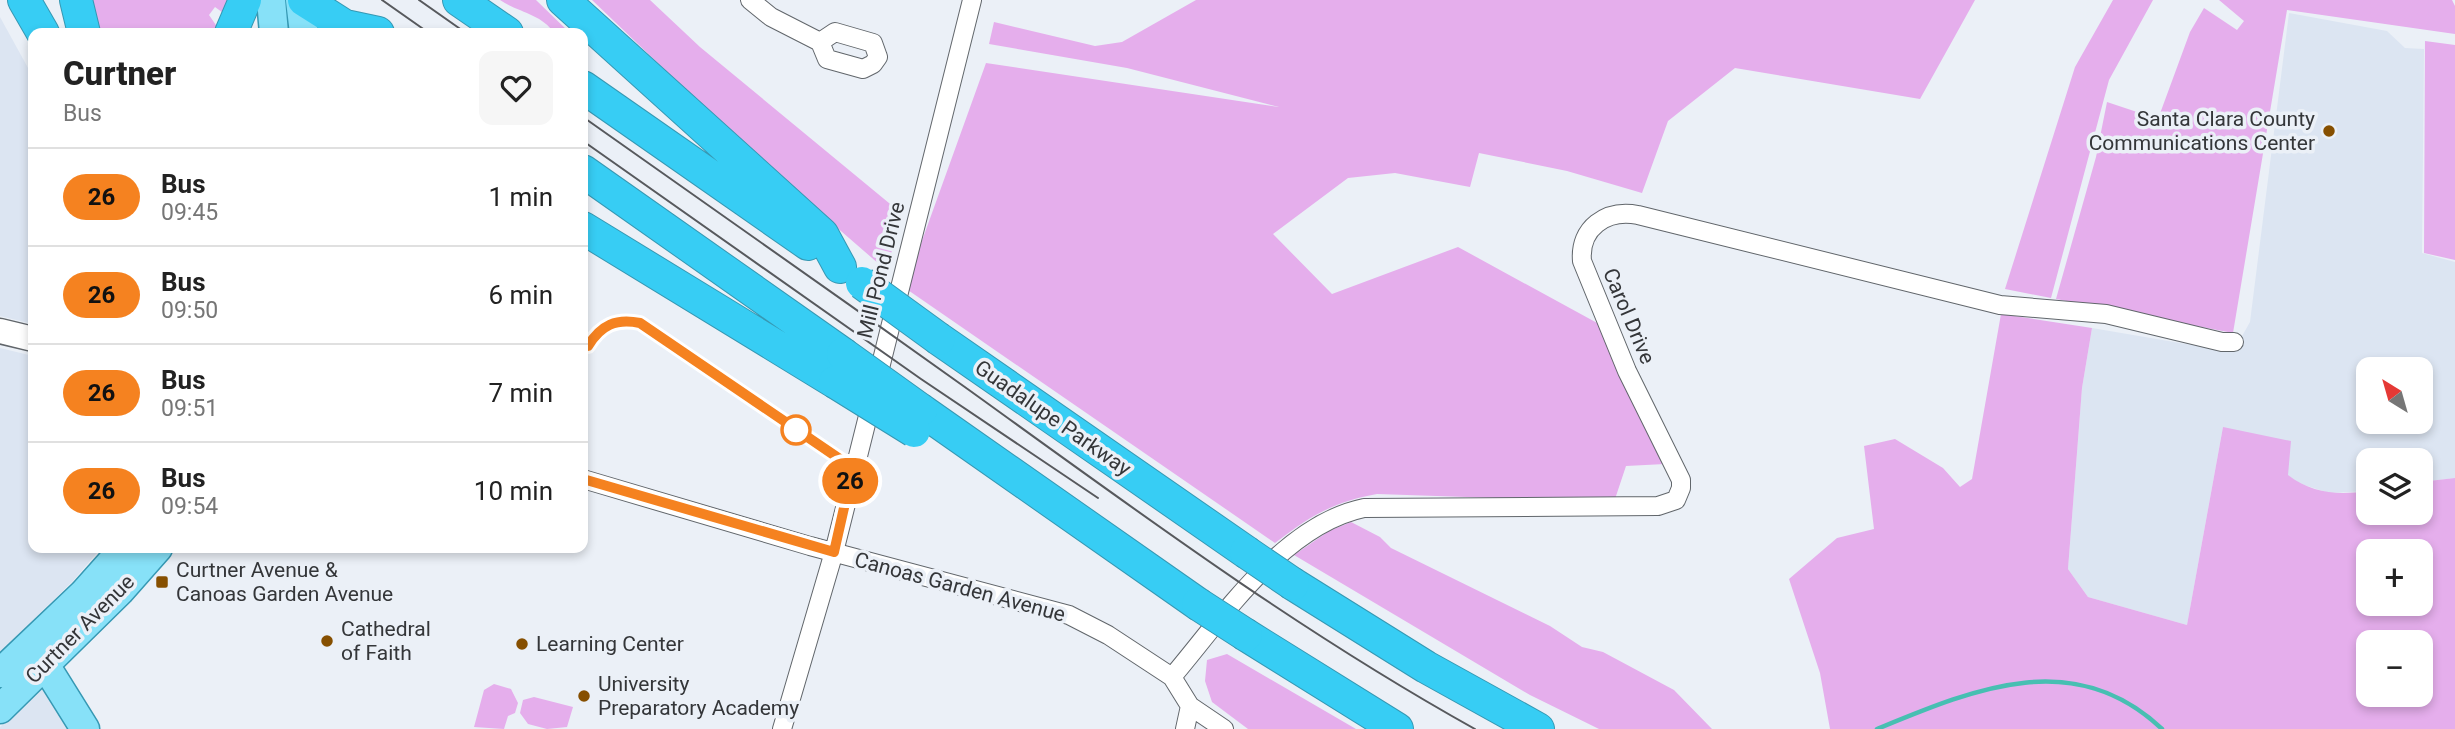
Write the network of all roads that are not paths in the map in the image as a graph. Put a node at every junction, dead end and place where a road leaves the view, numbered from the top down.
1 (24, 0) edge
2 (76, 0) edge
3 (244, 0) edge
4 (271, 0) edge
5 (302, 0) edge
6 (459, 0) edge
7 (563, 0) edge
8 (750, 0) edge
9 (972, 0) edge
10 (342, 11) edge
11 (40, 28) edge
12 (82, 28) edge
13 (233, 28) edge
14 (274, 28) edge
15 (304, 28) edge
16 (371, 28) edge
17 (500, 28) edge
18 (820, 42) junction
19 (588, 91) edge
20 (593, 179) edge
21 (588, 231) edge
22 (851, 275) junction
23 (0, 331) edge
24 (28, 338) edge
25 (2234, 342) dead end
26 (839, 368) junction
27 (588, 480) edge
28 (834, 552) junction
29 (120, 553) edge
30 (152, 553) edge
31 (39, 655) junction
32 (0, 673) edge
33 (1172, 677) junction
34 (1191, 706) junction
35 (0, 709) edge
36 (85, 729) edge
37 (782, 729) edge
38 (1185, 729) edge
39 (1224, 729) edge
40 (1396, 729) edge
41 (1538, 729) edge

1 - 11 highway
2 - 12 highway
3 - 13 highway
4 - 14 main road
5 - 10 highway
5 - 15 main road
6 - 17 highway
7 - 22 highway
8 - 18 street
9 - 28 street, Mill Pond Drive
10 - 16 highway
18 - 18 street
19 - 22 highway, Guadalupe Parkway
20 - 26 highway
21 - 26 highway
22 - 41 highway, Guadalupe Parkway, bridge
23 - 24 street
25 - 33 street, Carol Drive
26 - 40 highway, bridge
27 - 28 street, Canoas Garden Avenue
28 - 33 street, Canoas Garden Avenue
28 - 37 street, Mill Pond Drive
29 - 31 main road, Curtner Avenue
30 - 31 main road, Curtner Avenue
31 - 32 main road, Curtner Avenue
31 - 35 main road, Curtner Avenue
31 - 36 main road
33 - 34 street, Canoas Garden Avenue
34 - 38 street
34 - 39 street

